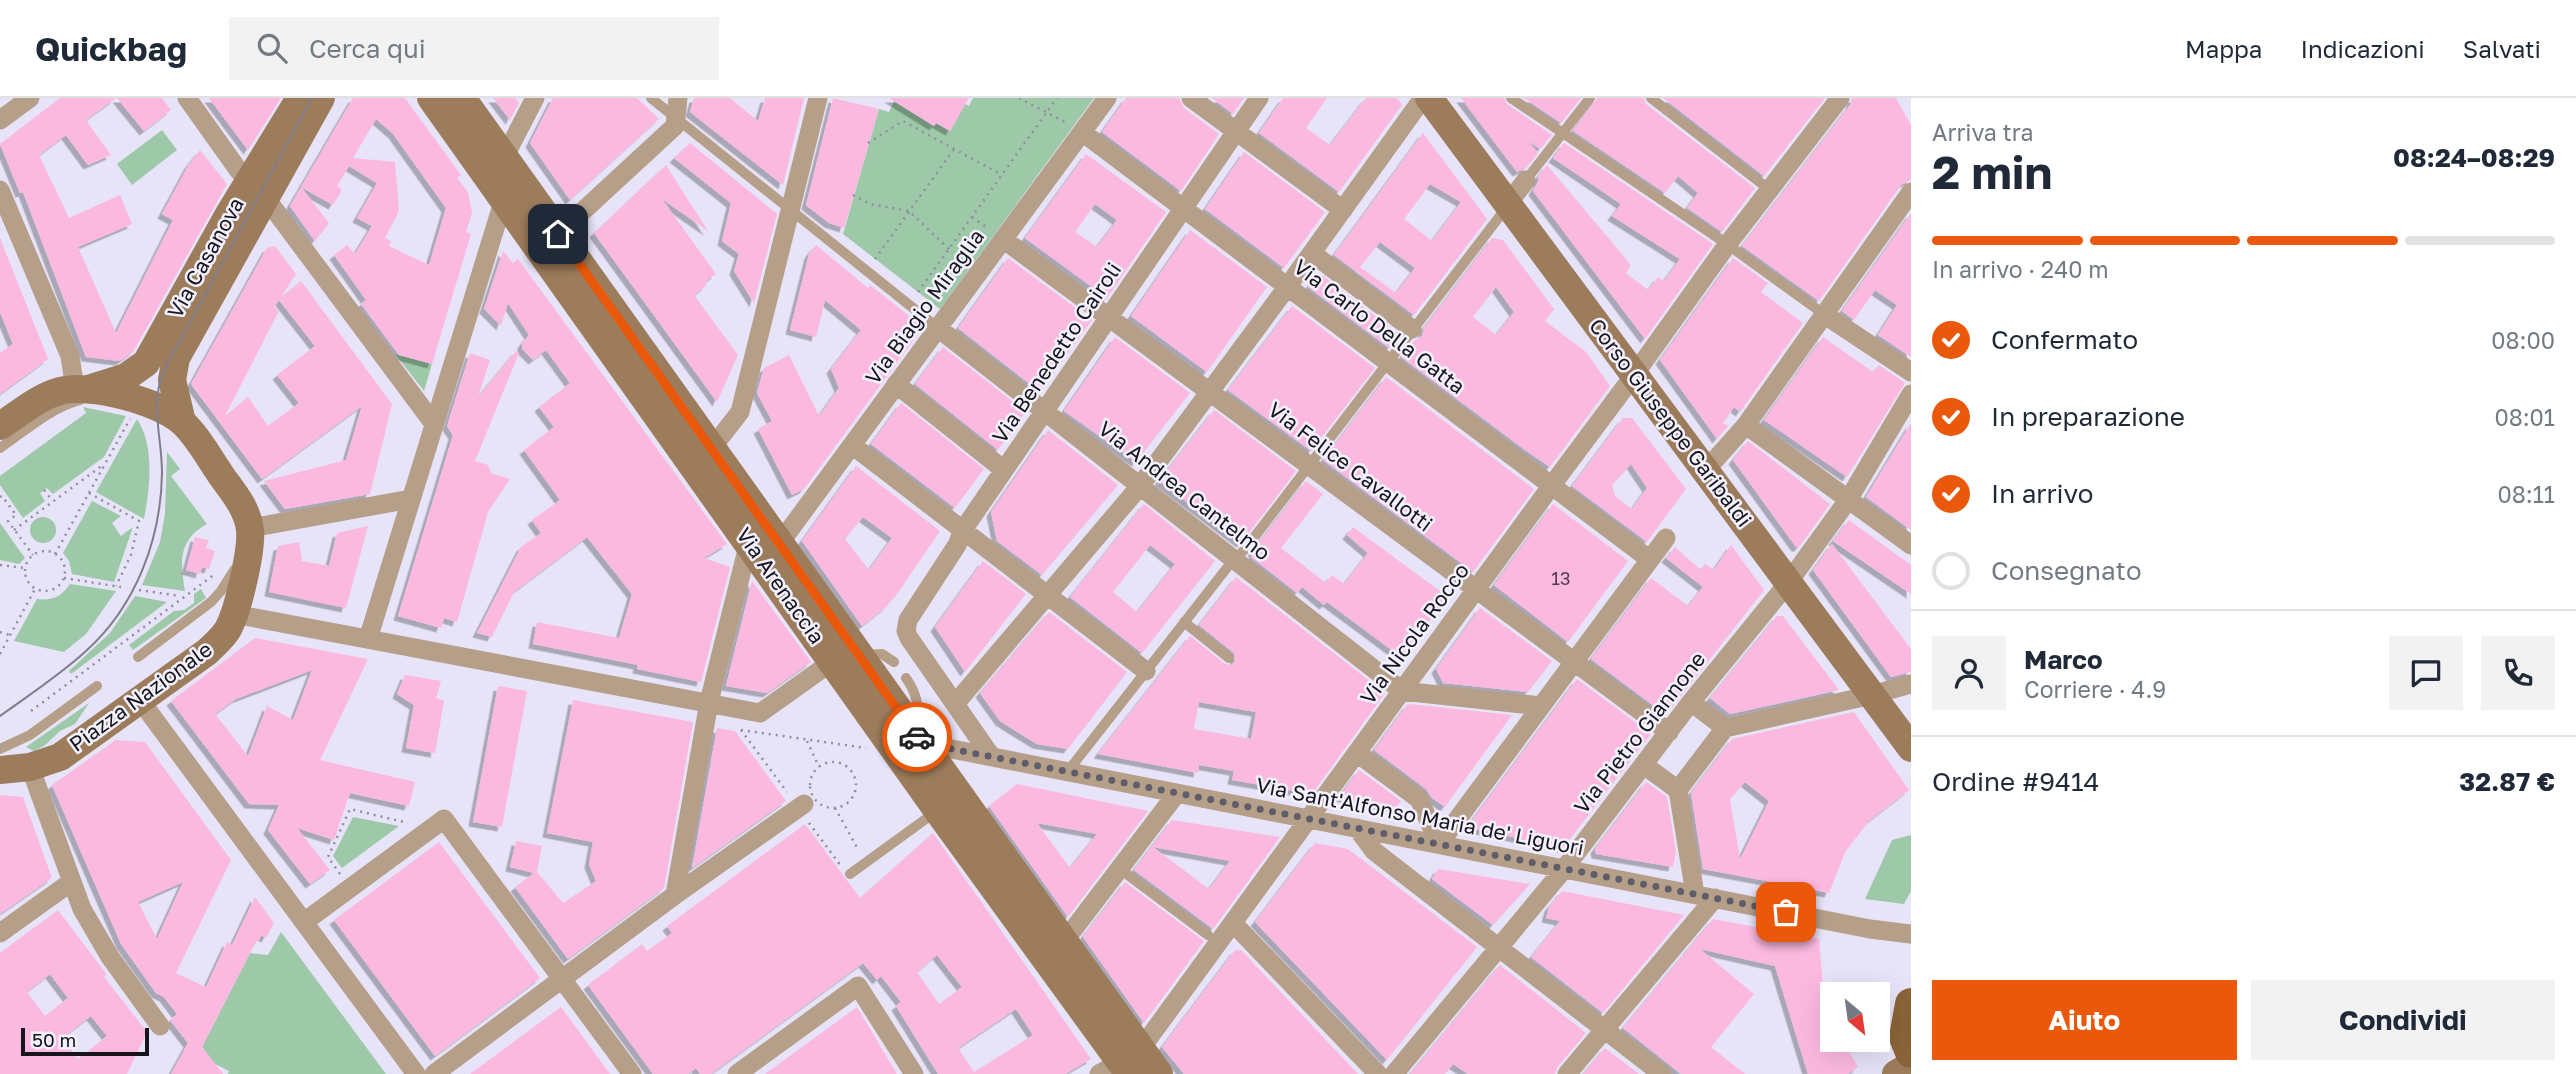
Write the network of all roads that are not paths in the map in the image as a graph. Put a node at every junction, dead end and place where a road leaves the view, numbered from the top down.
1 (30, 98) edge
2 (187, 98) edge
3 (300, 98) edge
4 (308, 98) edge
5 (321, 98) edge
6 (431, 98) edge
7 (462, 98) edge
8 (651, 98) edge
9 (818, 98) edge
10 (1107, 98) edge
11 (1191, 98) edge
12 (1259, 98) edge
13 (1423, 98) edge
14 (1429, 98) edge
15 (1511, 98) edge
16 (1590, 98) edge
17 (1651, 98) edge
18 (1840, 98) edge
19 (528, 102) edge
20 (676, 114) edge
21 (0, 120) edge
22 (1236, 131) junction
23 (1082, 132) junction
24 (1562, 132) junction
25 (504, 158) junction
26 (1526, 180) joint
27 (258, 188) junction
28 (0, 190) edge
29 (1770, 190) junction
30 (1911, 192) edge
31 (504, 199) junction
32 (1508, 204) junction
33 (790, 208) junction
34 (1183, 208) junction
35 (1343, 210) junction
36 (558, 234) junction
37 (1003, 239) junction
38 (1727, 245) junction
39 (1311, 253) junction
40 (1288, 286) junction
41 (1825, 316) junction
42 (1109, 317) junction
43 (938, 328) junction
44 (1412, 329) junction
45 (1388, 362) junction
46 (155, 368) dead end
47 (1911, 372) edge
48 (1634, 375) junction
49 (147, 377) dead end
50 (896, 384) junction
51 (102, 389) junction
52 (1210, 392) junction
53 (1911, 394) edge
54 (1044, 411) junction
55 (182, 422) junction
56 (435, 424) junction
57 (1746, 425) junction
58 (0, 426) edge
59 (852, 445) junction
60 (0, 448) edge
61 (712, 448) junction
62 (1309, 465) junction
63 (1004, 470) junction
64 (1705, 471) junction
65 (1552, 485) junction
66 (1140, 486) junction
67 (411, 499) junction
68 (1848, 500) junction
69 (250, 528) junction
70 (963, 530) junction
71 (1666, 538) dead end
72 (748, 542) junction
73 (779, 543) junction
74 (1911, 545) edge
75 (1234, 559) junction
76 (1649, 559) junction
77 (1788, 583) junction
78 (1476, 589) junction
79 (1047, 595) junction
80 (234, 614) junction
81 (1184, 622) junction
82 (368, 639) junction
83 (138, 657) dead end
84 (846, 658) junction
85 (1229, 658) dead end
86 (1574, 661) junction
87 (894, 662) dead end
88 (1146, 671) junction
89 (906, 678) dead end
90 (1911, 684) edge
91 (97, 686) dead end
92 (1402, 691) junction
93 (1872, 695) junction
94 (140, 700) junction
95 (709, 702) junction
96 (1692, 702) junction
97 (955, 704) junction
98 (1541, 706) junction
99 (1725, 727) junction
100 (972, 729) junction
101 (1669, 732) junction
102 (918, 739) junction
103 (1911, 748) edge
104 (0, 749) edge
105 (957, 750) junction
106 (1357, 753) junction
107 (991, 756) junction
108 (1644, 765) junction
109 (30, 767) junction
110 (0, 770) edge
111 (1068, 771) junction
112 (1678, 790) junction
113 (1177, 793) junction
114 (801, 805) dead end
115 (938, 810) junction
116 (1310, 819) junction
117 (1357, 828) junction
118 (1439, 844) junction
119 (1120, 869) junction
120 (1564, 869) junction
121 (850, 874) dead end
122 (71, 883) junction
123 (1695, 894) junction
124 (675, 895) junction
125 (1715, 898) junction
126 (304, 922) junction
127 (1233, 923) junction
128 (0, 933) edge
129 (1911, 934) edge
130 (1213, 939) junction
131 (1063, 943) junction
132 (1499, 948) junction
133 (562, 979) junction
134 (1911, 1004) edge
135 (160, 1026) dead end
136 (1604, 1029) junction
137 (1911, 1052) edge
138 (1122, 1065) edge
139 (1911, 1065) edge
140 (416, 1074) edge
141 (433, 1074) edge
142 (632, 1074) edge
143 (737, 1074) edge
144 (914, 1074) edge
145 (1159, 1074) edge
146 (1378, 1074) edge
147 (1394, 1074) edge
148 (1567, 1074) edge
149 (1662, 1074) edge
150 (1896, 1074) edge

1 - 21 street
2 - 27 street
3 - 27 main road, Via Casanova
4 - 27 lane
5 - 27 main road, Via Casanova
6 - 31 main road, Via Arenaccia
7 - 25 main road, Via Arenaccia
8 - 20 lane
9 - 33 street
10 - 23 street, Via Biagio Miraglia
11 - 22 street
12 - 22 street, Via Benedetto Cairoli
13 - 35 street
14 - 32 main road, Corso Giuseppe Garibaldi
15 - 24 lane
16 - 24 lane
17 - 29 lane
18 - 29 street, Via Nicola Rocco
19 - 25 street
20 - 33 lane
20 - 36 street
22 - 34 street, Via Benedetto Cairoli
22 - 35 street
23 - 34 street, Via Carlo Della Gatta
23 - 37 street, Via Biagio Miraglia
24 - 26 lane
24 - 38 lane
25 - 36 main road, Via Arenaccia
26 - 32 street
27 - 51 main road, Via Casanova
27 - 55 main road, Via Casanova
27 - 55 lane
27 - 56 street
28 - 51 street
29 - 38 street, Via Nicola Rocco
30 - 41 street
31 - 56 street
31 - 72 main road, Via Arenaccia
32 - 44 lane
32 - 48 main road, Corso Giuseppe Garibaldi
33 - 43 lane
33 - 61 street
34 - 40 street, Via Carlo Della Gatta
34 - 42 street, Via Benedetto Cairoli
35 - 39 street
36 - 61 main road, Via Arenaccia
37 - 42 street, Via Felice Cavallotti
37 - 43 street, Via Biagio Miraglia
38 - 41 lane
38 - 48 street, Via Nicola Rocco
39 - 40 street
39 - 44 street
40 - 45 street, Via Carlo Della Gatta
40 - 52 street
41 - 47 street
41 - 57 street
42 - 52 street, Via Felice Cavallotti
42 - 54 street, Via Benedetto Cairoli
43 - 50 street, Via Biagio Miraglia
43 - 54 street, Via Andrea Cantelmo
44 - 45 lane
45 - 62 lane
45 - 65 street, Via Carlo Della Gatta
46 - 49 lane
48 - 64 main road, Corso Giuseppe Garibaldi
48 - 65 street, Via Nicola Rocco
50 - 59 street, Via Biagio Miraglia
50 - 63 street
51 - 55 main road
51 - 58 main road
51 - 60 lane
52 - 62 street, Via Felice Cavallotti
52 - 66 street
53 - 68 street, Via Pietro Giannone
54 - 63 street, Via Benedetto Cairoli
54 - 66 street, Via Andrea Cantelmo
55 - 69 main road
56 - 67 street
57 - 64 street
57 - 68 street
59 - 70 street
59 - 73 street, Via Biagio Miraglia
61 - 73 main road, Via Arenaccia
62 - 75 lane
62 - 78 street, Via Felice Cavallotti
63 - 70 street, Via Benedetto Cairoli
64 - 77 main road, Corso Giuseppe Garibaldi
65 - 76 street, Via Carlo Della Gatta
65 - 78 street, Via Nicola Rocco
66 - 75 street, Via Andrea Cantelmo
66 - 79 street
67 - 69 street
67 - 82 street
68 - 74 street
68 - 77 street, Via Pietro Giannone
69 - 80 main road, Piazza Nazionale
69 - 83 lane
70 - 79 street
70 - 97 street, Via Benedetto Cairoli
71 - 76 street
72 - 84 main road, Via Arenaccia
72 - 95 street
73 - 84 main road, Via Arenaccia
75 - 81 lane
75 - 92 street, Via Andrea Cantelmo
76 - 86 street
77 - 93 main road, Corso Giuseppe Garibaldi
77 - 96 street, Via Pietro Giannone
78 - 86 street, Via Felice Cavallotti
78 - 92 street, Via Nicola Rocco
79 - 88 street
79 - 97 street
80 - 82 street
80 - 94 main road, Piazza Nazionale
81 - 85 lane
81 - 88 lane
82 - 95 street
84 - 87 lane
84 - 95 street
84 - 102 main road, Via Arenaccia
84 - 115 main road, Via Arenaccia
86 - 98 street
86 - 101 street, Via Felice Cavallotti
88 - 111 lane
89 - 102 lane
90 - 93 street
91 - 104 lane
92 - 98 street
92 - 106 street, Via Nicola Rocco
93 - 99 street
93 - 103 main road, Corso Giuseppe Garibaldi
94 - 109 main road, Piazza Nazionale
94 - 126 street
95 - 124 street
96 - 99 street
96 - 101 street, Via Pietro Giannone
97 - 100 street
98 - 118 street
99 - 112 street
100 - 105 street
100 - 107 street
101 - 108 street, Via Pietro Giannone
102 - 105 street, Via Sant'Alfonso Maria de' Liguori
102 - 131 main road, Via Arenaccia
105 - 107 street, Via Sant'Alfonso Maria de' Liguori
106 - 116 street, Via Nicola Rocco
106 - 118 street
107 - 111 street, Via Sant'Alfonso Maria de' Liguori
108 - 112 street
108 - 120 street, Via Pietro Giannone
109 - 110 main road, Piazza Nazionale
109 - 122 street
111 - 113 street, Via Sant'Alfonso Maria de' Liguori
112 - 123 street
113 - 116 street, Via Sant'Alfonso Maria de' Liguori
113 - 119 street
114 - 124 street
115 - 121 lane
115 - 138 main road, Via Arenaccia
116 - 117 street, Via Sant'Alfonso Maria de' Liguori
116 - 127 street, Via Nicola Rocco
117 - 118 street, Via Sant'Alfonso Maria de' Liguori
117 - 132 street
118 - 120 street, Via Sant'Alfonso Maria de' Liguori
119 - 130 lane
119 - 131 street
120 - 123 street, Via Sant'Alfonso Maria de' Liguori
120 - 132 street, Via Pietro Giannone
122 - 128 street
122 - 135 street
123 - 125 street, Via Sant'Alfonso Maria de' Liguori
124 - 133 street
125 - 129 street, Via Sant'Alfonso Maria de' Liguori
125 - 136 street
126 - 133 street
126 - 140 street
127 - 130 street, Via Nicola Rocco
127 - 146 street
130 - 138 street, Via Nicola Rocco
131 - 138 main road, Via Arenaccia
132 - 136 street
132 - 147 street, Via Pietro Giannone
133 - 141 street
133 - 142 street
134 - 137 main road
136 - 148 street
136 - 149 street
138 - 145 main road, Via Arenaccia
139 - 150 main road
143 - 144 street

